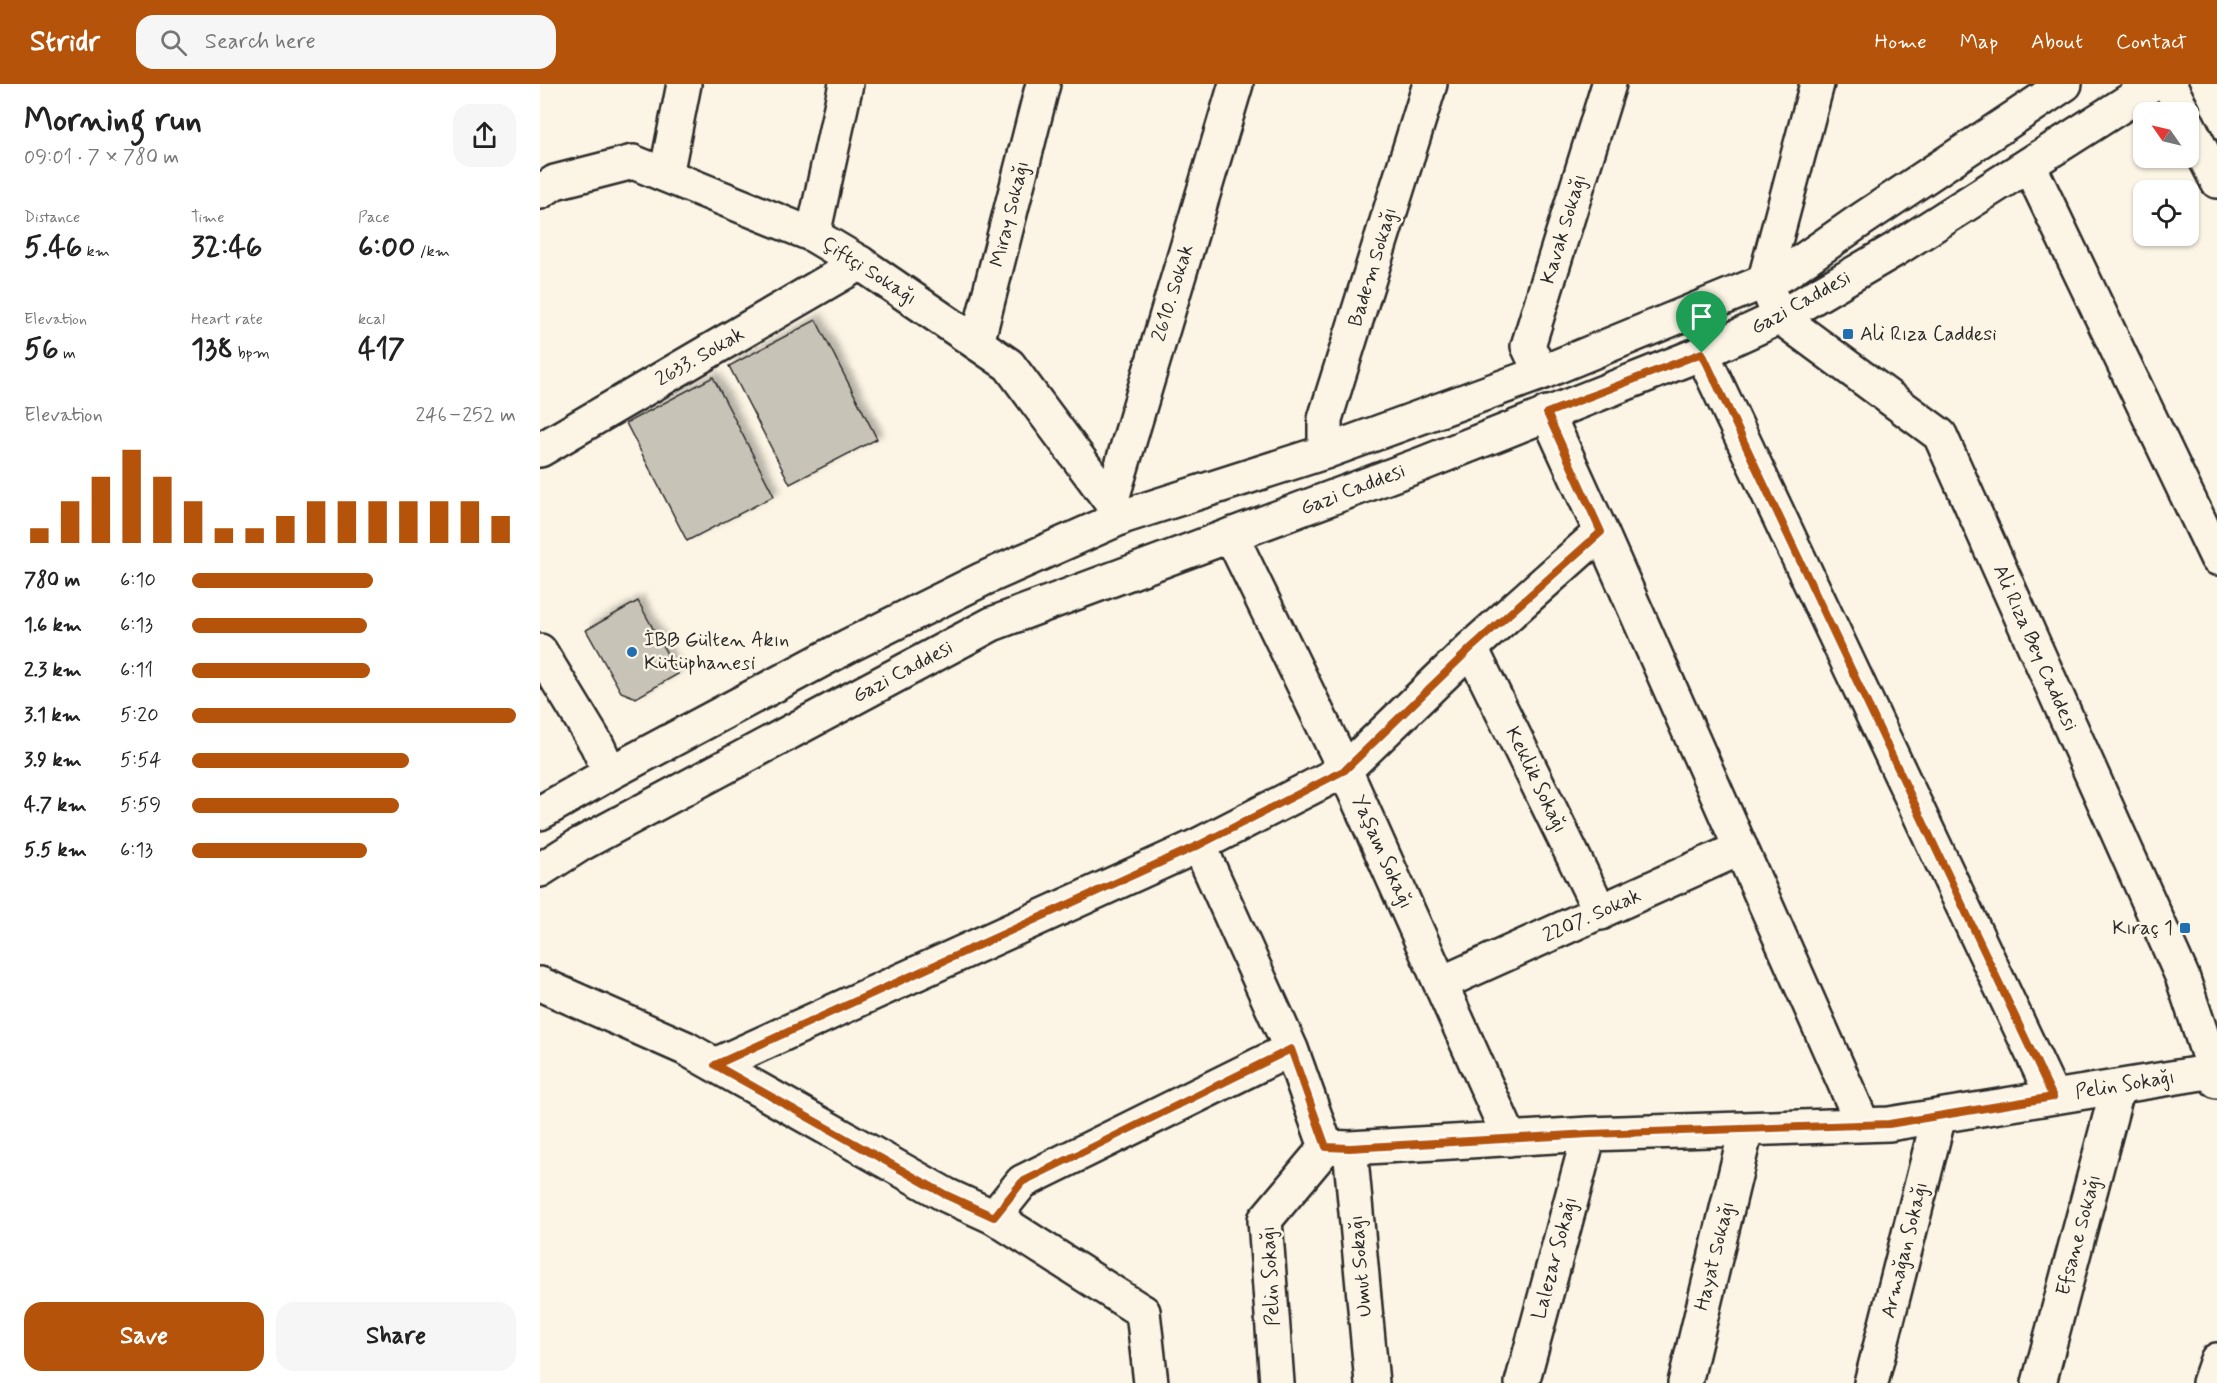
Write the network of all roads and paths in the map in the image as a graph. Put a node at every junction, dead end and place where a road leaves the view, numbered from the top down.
1 (684, 84) edge
2 (846, 84) edge
3 (1043, 84) edge
4 (1236, 84) edge
5 (1430, 84) edge
6 (1609, 84) edge
7 (1817, 84) edge
8 (2065, 84) edge
9 (2151, 84) edge
10 (2169, 84) edge
11 (2178, 102) edge
12 (2199, 146) edge
13 (2029, 165) junction
14 (666, 175) junction
15 (2217, 181) edge
16 (540, 192) edge
17 (813, 235) junction
18 (861, 263) junction
19 (1764, 283) junction
20 (1780, 317) junction
21 (977, 343) junction
22 (1702, 353) junction
23 (1540, 372) junction
24 (1547, 413) junction
25 (540, 450) edge
26 (1325, 452) junction
27 (1118, 509) junction
28 (1601, 532) junction
29 (1231, 535) junction
30 (2217, 558) edge
31 (1471, 648) junction
32 (540, 651) edge
33 (1345, 770) junction
34 (610, 772) junction
35 (540, 813) edge
36 (1199, 845) junction
37 (1741, 848) junction
38 (540, 870) edge
39 (1601, 913) junction
40 (1442, 983) junction
41 (540, 984) edge
42 (1291, 1049) junction
43 (2213, 1060) edge
44 (715, 1065) junction
45 (2118, 1087) junction
46 (2053, 1097) junction
47 (1939, 1116) junction
48 (1863, 1125) junction
49 (1746, 1130) junction
50 (1589, 1134) junction
51 (1510, 1139) junction
52 (1338, 1148) junction
53 (994, 1217) junction
54 (2217, 1360) edge
55 (1150, 1383) edge
56 (1277, 1383) edge
57 (1372, 1383) edge
58 (1522, 1383) edge
59 (1685, 1383) edge
60 (1871, 1383) edge
61 (2039, 1383) edge
62 (2209, 1383) edge

1 - 14 street
2 - 17 street
3 - 21 street, Miray Sokağı
4 - 27 street, 2610. Sokak
5 - 26 street, Badem Sokağı
6 - 23 street, Kavak Sokağı
7 - 19 street
8 - 19 street, Gazi Caddesi
9 - 13 street, Gazi Caddesi
10 - 11 street
12 - 15 street
13 - 20 street, Gazi Caddesi
13 - 30 street
14 - 16 street, Çiftçi Sokağı
14 - 17 street, Çiftçi Sokağı
17 - 18 street, Çiftçi Sokağı
18 - 21 street, Çiftçi Sokağı
18 - 25 street, 2633. Sokak
19 - 20 street, Ali Rıza Bey Caddesi
19 - 23 street, Gazi Caddesi
20 - 22 street, Gazi Caddesi
20 - 43 street, Ali Rıza Bey Caddesi
21 - 27 street, Çiftçi Sokağı
22 - 24 street, Gazi Caddesi
22 - 46 street
23 - 26 street, Gazi Caddesi
24 - 28 street
24 - 29 street, Gazi Caddesi
26 - 27 street, Gazi Caddesi
27 - 34 street, Gazi Caddesi
28 - 31 street
28 - 37 street
29 - 33 street, Yaşam Sokağı
29 - 38 street, Gazi Caddesi
31 - 33 street
31 - 39 street, Keklik Sokağı
32 - 34 street
33 - 36 street
33 - 40 street, Yaşam Sokağı
34 - 35 street, Gazi Caddesi
36 - 42 street, Umut Sokağı
36 - 44 street
37 - 39 street, 2207. Sokak
37 - 48 street
39 - 40 street, 2207. Sokak
40 - 51 street, Yaşam Sokağı
41 - 44 street
42 - 52 street, Umut Sokağı
42 - 53 street
43 - 45 street, Pelin Sokağı
44 - 53 street
45 - 46 street, Pelin Sokağı
45 - 61 street, Efsane Sokağı
46 - 47 street, Pelin Sokağı
47 - 48 street, Pelin Sokağı
47 - 60 street, Armağan Sokağı
48 - 49 street, Pelin Sokağı
49 - 50 street, Pelin Sokağı
49 - 59 street, Hayat Sokağı
50 - 51 street, Pelin Sokağı
50 - 58 street, Lalezar Sokağı
51 - 52 street, Pelin Sokağı
52 - 56 street, Pelin Sokağı
52 - 57 street, Umut Sokağı
53 - 55 street
54 - 62 street

